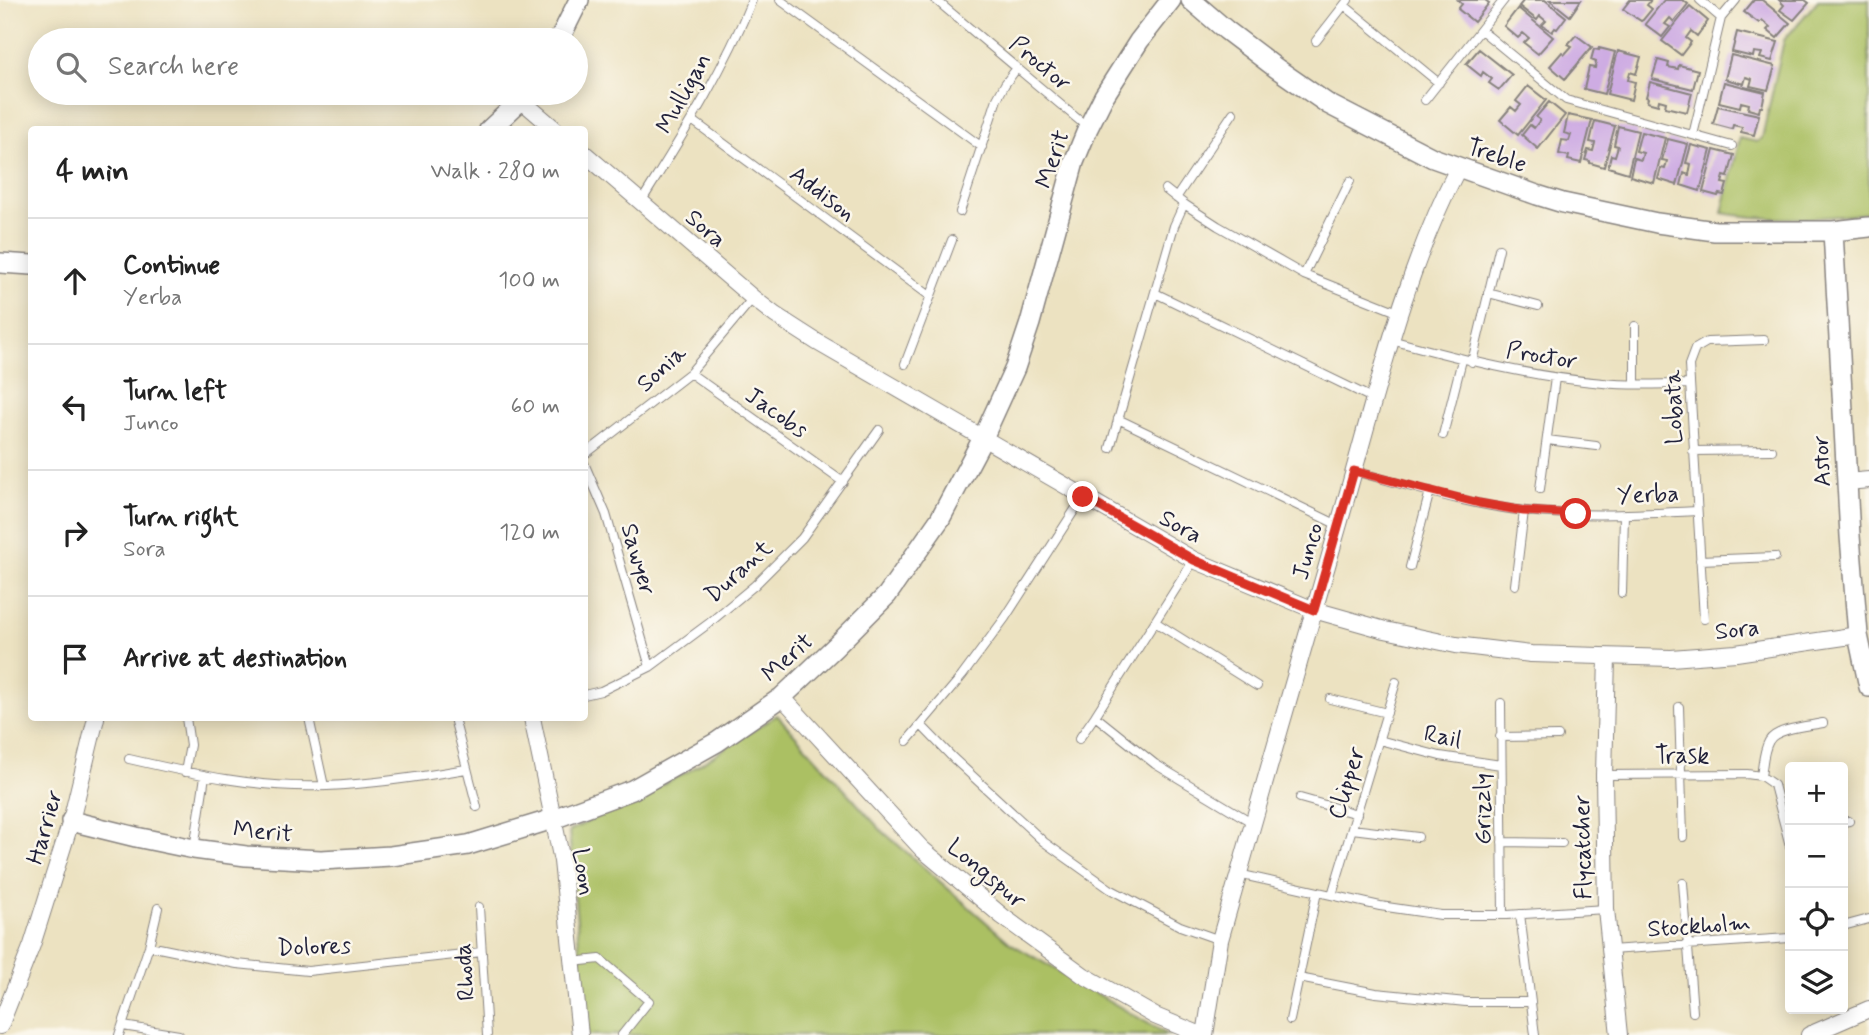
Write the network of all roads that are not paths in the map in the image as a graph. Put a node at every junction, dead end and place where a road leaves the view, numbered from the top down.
1 (579, 0) edge
2 (751, 0) edge
3 (780, 0) edge
4 (936, 0) edge
5 (1171, 0) edge
6 (1191, 0) edge
7 (1504, 0) edge
8 (1700, 0) edge
9 (1736, 0) edge
10 (1346, 3) edge
11 (1721, 18) junction
12 (565, 28) edge
13 (1481, 30) junction
14 (1316, 41) dead end
15 (1017, 68) junction
16 (1439, 83) junction
17 (1425, 100) dead end
18 (514, 105) edge
19 (532, 105) edge
20 (1234, 113) dead end
21 (692, 120) junction
22 (493, 126) edge
23 (552, 126) edge
24 (1088, 128) junction
25 (1693, 135) junction
26 (1732, 146) dead end
27 (982, 147) junction
28 (588, 156) edge
29 (1458, 168) junction
30 (1350, 181) dead end
31 (1165, 189) dead end
32 (1180, 201) junction
33 (641, 202) junction
34 (960, 212) dead end
35 (1869, 227) edge
36 (1833, 231) junction
37 (951, 240) dead end
38 (1499, 249) dead end
39 (0, 263) edge
40 (28, 264) edge
41 (1304, 275) junction
42 (1155, 293) junction
43 (1488, 293) junction
44 (930, 296) junction
45 (753, 298) junction
46 (1538, 306) dead end
47 (1400, 313) junction
48 (1635, 326) dead end
49 (1391, 340) junction
50 (1764, 340) dead end
51 (1462, 359) junction
52 (1472, 362) junction
53 (905, 364) dead end
54 (690, 373) junction
55 (1555, 378) junction
56 (1634, 384) junction
57 (1689, 384) junction
58 (1374, 399) junction
59 (1118, 419) junction
60 (879, 430) dead end
61 (1443, 435) dead end
62 (983, 438) junction
63 (1547, 440) junction
64 (1596, 446) dead end
65 (1110, 448) dead end
66 (1772, 450) dead end
67 (1693, 451) junction
68 (588, 452) edge
69 (1354, 471) junction
70 (588, 472) edge
71 (1869, 480) edge
72 (843, 482) junction
73 (1847, 482) junction
74 (1540, 489) dead end
75 (1430, 491) junction
76 (1083, 497) junction
77 (1524, 511) junction
78 (1697, 511) junction
79 (1624, 515) junction
80 (1338, 526) junction
81 (1774, 557) dead end
82 (1194, 560) junction
83 (1700, 560) junction
84 (1410, 567) dead end
85 (1515, 585) dead end
86 (1622, 593) dead end
87 (1314, 610) junction
88 (1704, 619) dead end
89 (1155, 622) junction
90 (1858, 635) junction
91 (1607, 657) junction
92 (650, 667) junction
93 (1396, 682) dead end
94 (1257, 686) dead end
95 (1869, 687) edge
96 (588, 694) edge
97 (782, 697) junction
98 (1330, 699) dead end
99 (1501, 704) dead end
100 (1679, 707) dead end
101 (1387, 713) junction
102 (1096, 716) junction
103 (95, 721) edge
104 (186, 721) edge
105 (310, 721) edge
106 (455, 721) edge
107 (533, 721) edge
108 (1823, 723) dead end
109 (921, 725) junction
110 (1559, 736) dead end
111 (1500, 737) junction
112 (1079, 739) dead end
113 (1379, 740) junction
114 (907, 741) dead end
115 (129, 759) dead end
116 (1501, 765) junction
117 (466, 769) junction
118 (185, 772) junction
119 (1680, 774) junction
120 (1604, 775) junction
121 (205, 776) junction
122 (1761, 776) junction
123 (324, 786) junction
124 (1300, 798) dead end
125 (477, 807) dead end
126 (1357, 814) junction
127 (553, 819) junction
128 (71, 821) junction
129 (1253, 823) junction
130 (1786, 825) edge
131 (1352, 829) junction
132 (1418, 837) dead end
133 (1683, 837) dead end
134 (1502, 842) junction
135 (1562, 843) dead end
136 (194, 849) junction
137 (1238, 874) junction
138 (1683, 883) dead end
139 (1317, 892) junction
140 (1332, 895) junction
141 (479, 907) dead end
142 (158, 908) dead end
143 (1606, 909) junction
144 (1520, 914) junction
145 (1503, 915) junction
146 (1869, 919) edge
147 (1848, 925) edge
148 (1785, 938) edge
149 (1220, 940) junction
150 (149, 946) junction
151 (1688, 946) junction
152 (1610, 950) junction
153 (482, 952) junction
154 (572, 962) junction
155 (1299, 978) junction
156 (1531, 1002) junction
157 (1869, 1009) edge
158 (1693, 1012) dead end
159 (1290, 1020) dead end
160 (0, 1026) edge
161 (121, 1031) edge
162 (179, 1035) edge
163 (488, 1035) edge
164 (580, 1035) edge
165 (622, 1035) edge
166 (1203, 1035) edge
167 (1535, 1035) edge
168 (1619, 1035) edge
169 (1809, 1035) edge

1 - 12 street
2 - 21 lane, Mulligan
3 - 27 lane
4 - 15 lane, Proctor
5 - 24 street, Merit
6 - 29 street, Treble
7 - 13 lane
8 - 11 lane
9 - 11 lane
10 - 14 lane
10 - 16 lane
11 - 25 lane
13 - 16 lane
13 - 25 lane
15 - 24 lane, Proctor
15 - 27 lane
16 - 17 lane
18 - 22 street
19 - 23 street
20 - 32 lane
21 - 33 lane, Mulligan
21 - 44 lane, Addison
24 - 62 street, Merit
25 - 26 lane
27 - 34 lane
28 - 33 street, Sora
29 - 36 street, Treble
29 - 47 street, Junco
30 - 41 lane
31 - 32 lane
32 - 41 lane
32 - 42 lane
33 - 45 street, Sora
35 - 36 street, Treble
36 - 73 street, Astor
37 - 44 lane
38 - 43 lane
39 - 40 street
41 - 47 lane
42 - 58 lane
42 - 59 lane
43 - 46 lane
43 - 52 lane
44 - 53 lane
45 - 54 lane, Sonia
45 - 62 street, Sora
47 - 49 street, Junco
48 - 56 lane
49 - 51 lane, Proctor
49 - 58 street, Junco
50 - 57 lane, Lobata
51 - 52 lane, Proctor
51 - 61 lane
52 - 55 lane, Proctor
54 - 68 lane, Sonia
54 - 72 lane, Jacobs
55 - 56 lane, Proctor
55 - 63 lane
56 - 57 lane, Proctor
57 - 67 lane, Lobata
58 - 69 street, Junco
59 - 65 lane
59 - 80 lane
60 - 72 lane, Durant
62 - 76 street, Sora
62 - 97 street, Merit
63 - 64 lane
63 - 74 lane
66 - 67 lane
67 - 78 lane, Lobata
69 - 75 lane, Yerba
69 - 80 street, Junco
70 - 92 lane, Sawyer
71 - 73 street
72 - 92 lane, Durant
73 - 90 street, Astor
75 - 77 lane, Yerba
75 - 84 lane
76 - 82 street, Sora
76 - 109 lane
77 - 79 lane, Yerba
77 - 85 lane
78 - 79 lane, Yerba
78 - 83 lane, Lobata
79 - 86 lane
80 - 87 street, Junco
81 - 83 lane
82 - 87 street, Sora
82 - 89 lane
83 - 88 lane, Lobata
87 - 91 street, Sora
87 - 129 street, Junco
89 - 94 lane
89 - 102 lane
90 - 91 street, Sora
90 - 95 street, Astor
91 - 120 street, Flycatcher
92 - 96 lane, Durant
93 - 101 lane, Clipper
97 - 127 street, Merit
97 - 166 street, Longspur
98 - 101 lane
99 - 111 lane, Grizzly
100 - 119 lane
101 - 113 lane, Clipper
102 - 112 lane
102 - 129 lane
103 - 128 street, Harrier
104 - 118 lane
105 - 123 lane
106 - 117 lane
107 - 127 street, Loon
108 - 122 lane
109 - 114 lane
109 - 149 lane
110 - 111 lane
111 - 116 lane, Grizzly
113 - 116 lane, Rail
113 - 126 lane, Clipper
115 - 118 lane
116 - 134 lane, Grizzly
117 - 123 lane
117 - 125 lane
118 - 121 lane
119 - 120 lane, Trask
119 - 122 lane, Trask
119 - 133 lane
120 - 143 street, Flycatcher
121 - 123 lane
121 - 136 lane
122 - 130 lane
124 - 126 lane
126 - 131 lane, Clipper
127 - 136 street, Merit
127 - 154 street, Loon
128 - 136 street, Merit
128 - 160 street, Harrier
129 - 137 street, Junco
131 - 132 lane
131 - 140 lane, Clipper
134 - 135 lane
134 - 145 lane, Grizzly
137 - 139 lane
137 - 149 street, Junco
138 - 151 lane
139 - 140 lane
139 - 155 lane
140 - 145 lane
141 - 153 lane, Rhoda
142 - 150 lane
143 - 144 lane
143 - 152 street, Flycatcher
144 - 145 lane
144 - 156 lane
146 - 147 lane
148 - 151 lane, Stockholm
149 - 166 street, Junco
150 - 153 lane, Dolores
150 - 161 lane
151 - 152 lane, Stockholm
151 - 158 lane
152 - 168 street, Flycatcher
153 - 163 lane, Rhoda
154 - 164 street, Loon
154 - 165 lane
155 - 156 lane
155 - 159 lane
156 - 167 lane
157 - 169 street
161 - 162 lane

